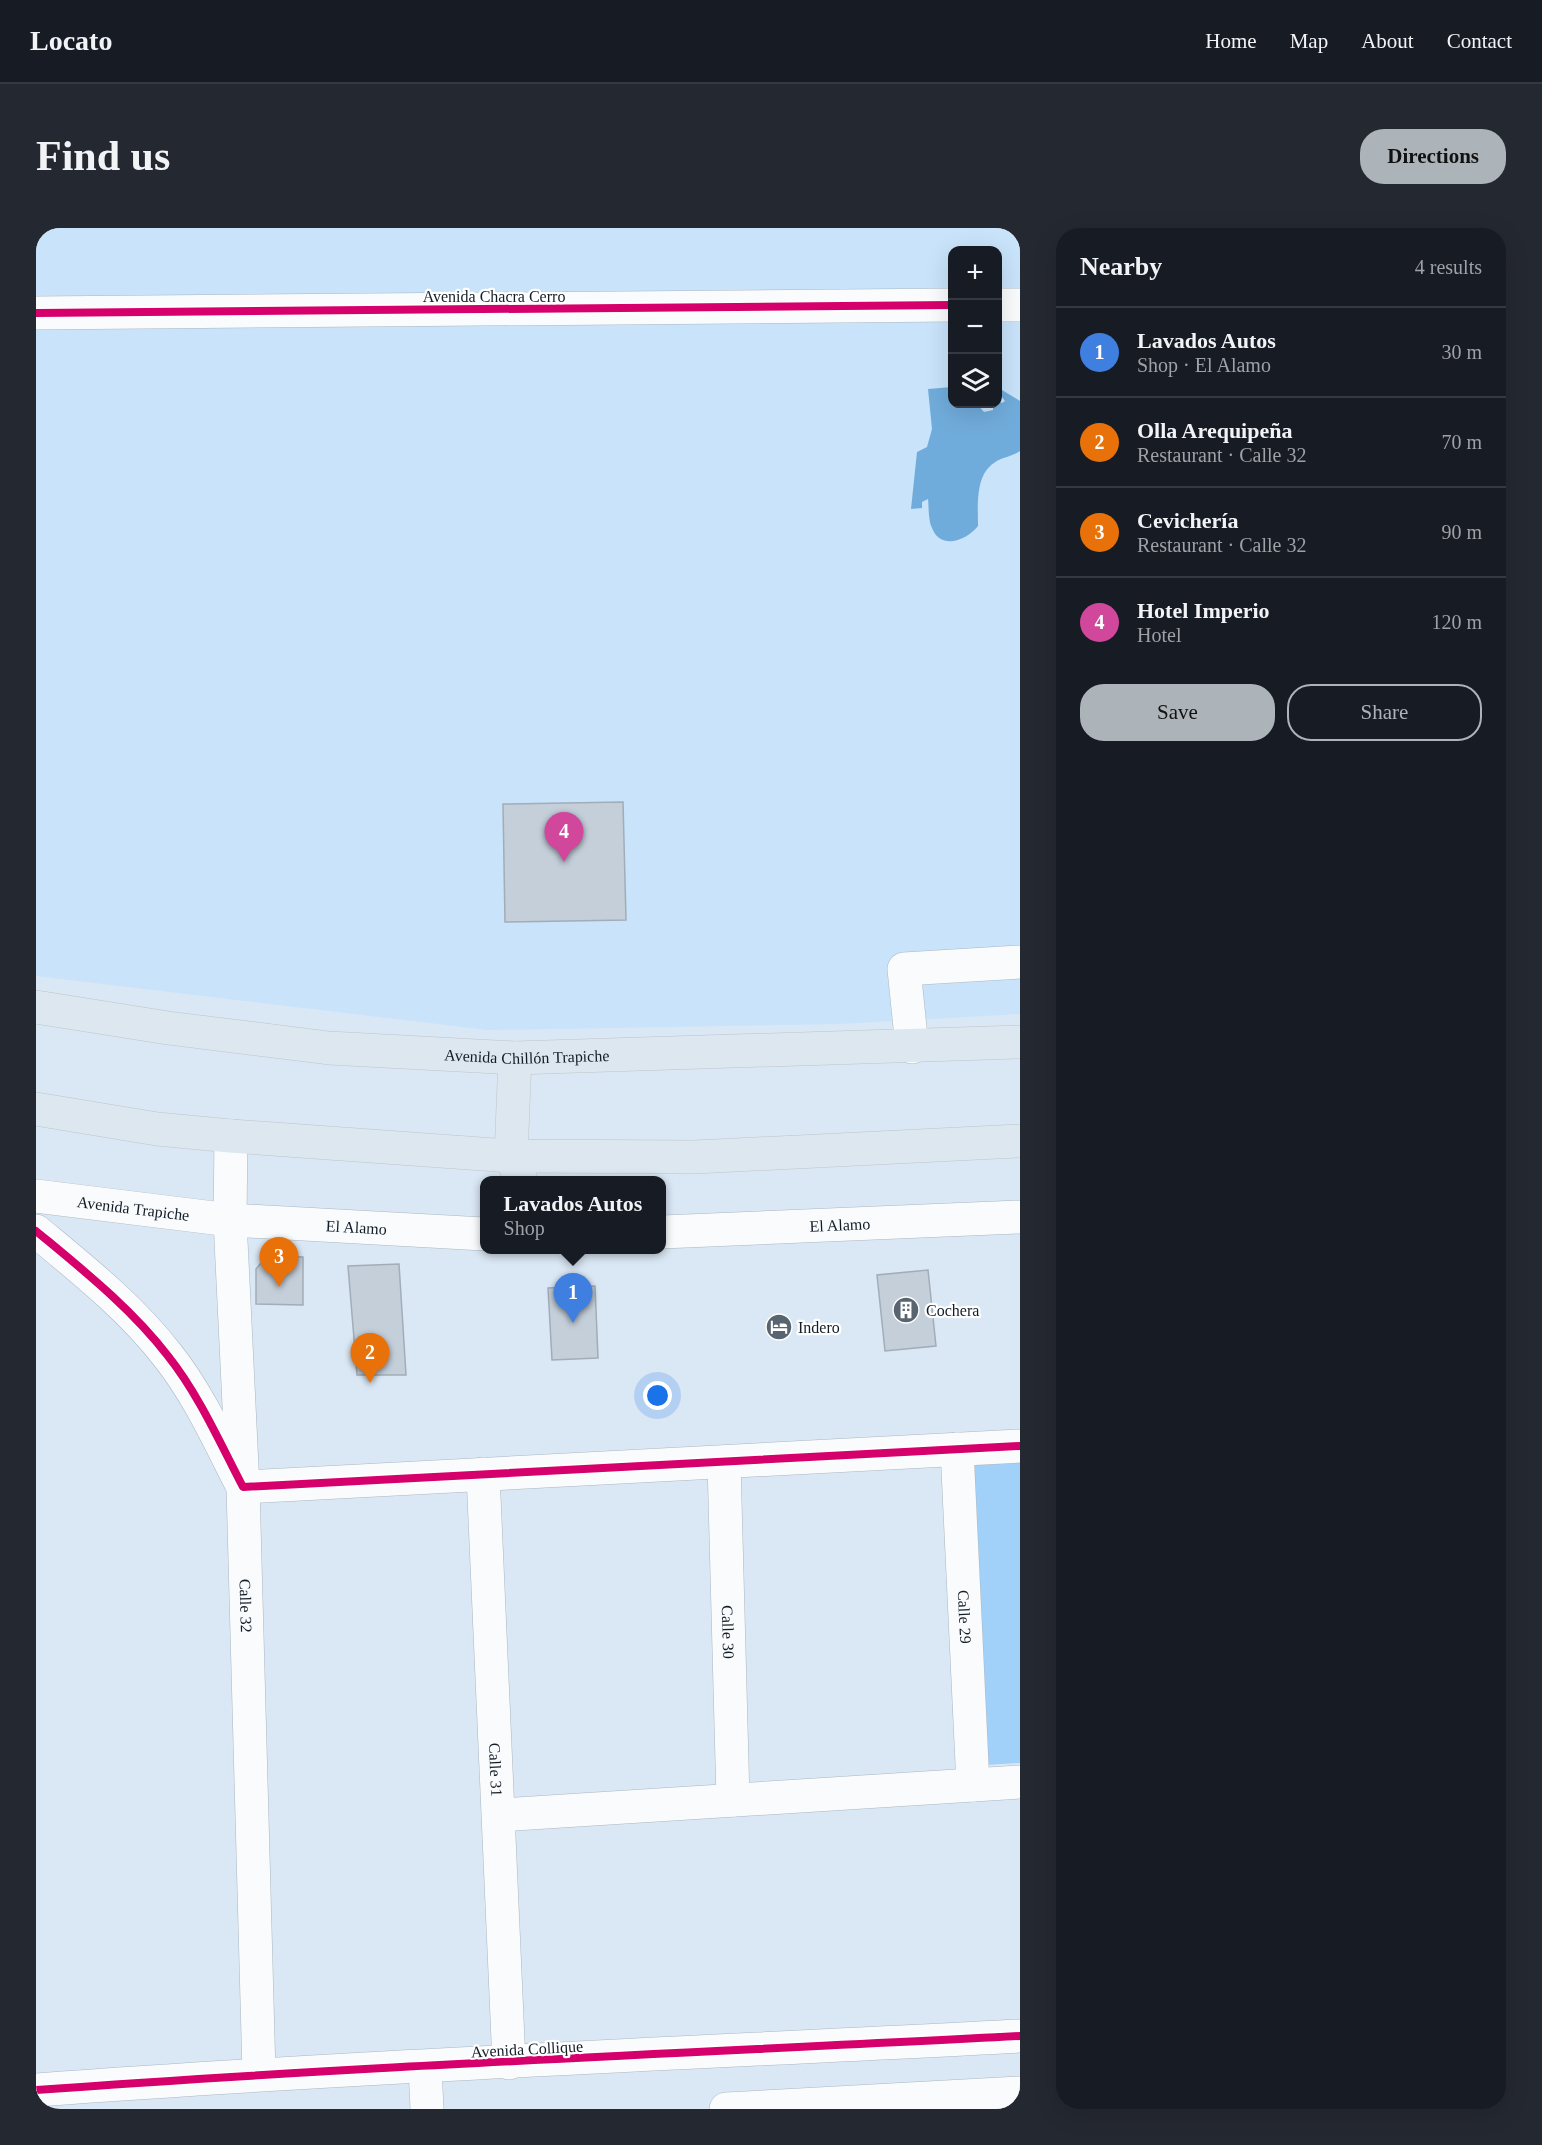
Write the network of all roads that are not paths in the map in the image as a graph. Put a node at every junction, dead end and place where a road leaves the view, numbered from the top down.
1 (948, 305) edge
2 (1002, 305) edge
3 (1020, 305) edge
4 (36, 313) edge
5 (1020, 962) edge
6 (36, 1007) edge
7 (1020, 1042) edge
8 (912, 1047) junction
9 (515, 1058) junction
10 (36, 1109) edge
11 (231, 1136) junction
12 (1020, 1141) edge
13 (516, 1168) edge
14 (36, 1196) edge
15 (1020, 1217) edge
16 (230, 1220) junction
17 (36, 1231) edge
18 (666, 1232) edge
19 (480, 1234) edge
20 (1020, 1446) edge
21 (957, 1449) junction
22 (724, 1462) junction
23 (483, 1474) junction
24 (243, 1487) junction
25 (1020, 1782) edge
26 (973, 1785) junction
27 (733, 1800) junction
28 (500, 1815) junction
29 (1020, 2036) edge
30 (509, 2063) junction
31 (425, 2067) junction
32 (259, 2074) junction
33 (36, 2090) edge
34 (1020, 2093) edge
35 (427, 2109) edge
36 (726, 2109) edge

1 - 4 street, Avenida Chacra Cerro
2 - 3 street
5 - 8 street
6 - 9 main road, Avenida Chillón Trapiche
7 - 8 main road, Avenida Chillón Trapiche
8 - 9 main road, Avenida Chillón Trapiche
9 - 13 main road
10 - 11 main road
11 - 13 main road
11 - 16 street, Calle 32
12 - 13 main road
14 - 16 street, Avenida Trapiche
15 - 18 street, El Alamo
16 - 19 street, El Alamo
16 - 24 street, Calle 32
17 - 24 street
20 - 21 street
21 - 22 street
21 - 26 street, Calle 29
22 - 23 street
22 - 27 street, Calle 30
23 - 24 street
23 - 28 street, Calle 31
24 - 32 street, Calle 32
25 - 26 street
26 - 27 street
27 - 28 street
28 - 30 street, Calle 31
29 - 30 street, Avenida Collique
30 - 31 street, Avenida Collique
31 - 32 street, Avenida Collique
31 - 35 street
32 - 33 street, Avenida Collique
34 - 36 street

